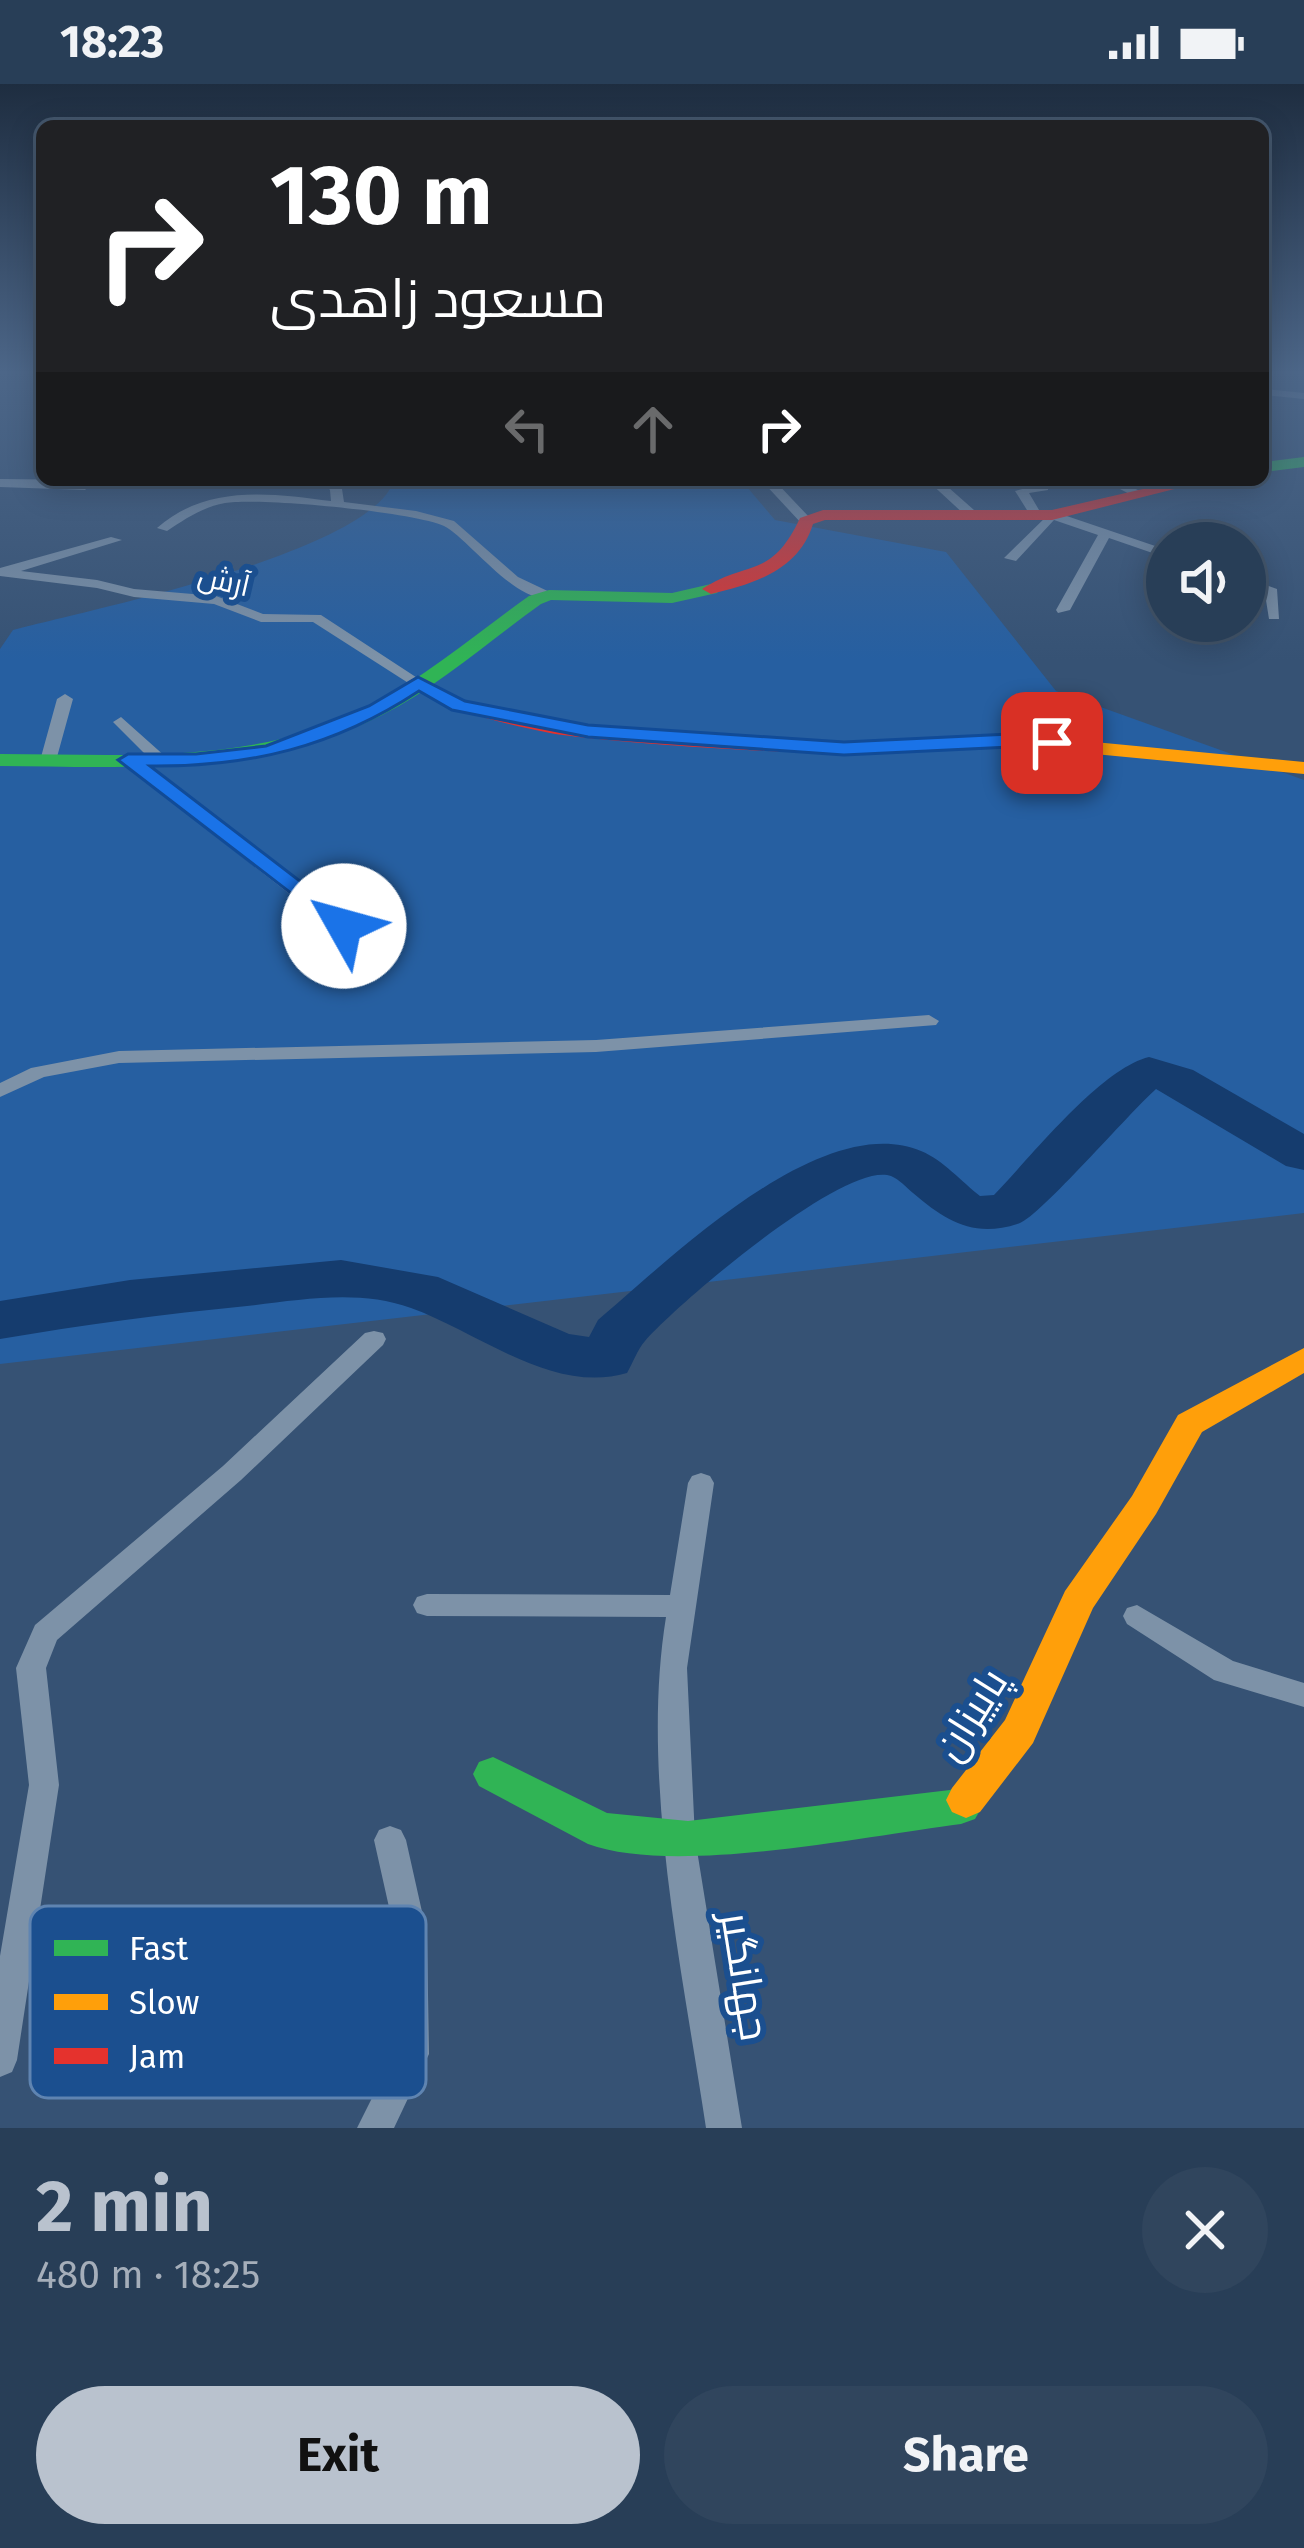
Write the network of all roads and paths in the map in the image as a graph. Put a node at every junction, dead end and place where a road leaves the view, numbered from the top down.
1 (0, 483) edge
2 (36, 486) edge
3 (37, 486) edge
4 (85, 486) edge
5 (334, 486) edge
6 (773, 486) edge
7 (940, 486) edge
8 (1122, 486) edge
9 (1178, 486) edge
10 (1044, 487) dead end
11 (1141, 495) junction
12 (338, 505) junction
13 (970, 513) junction
14 (1044, 515) junction
15 (806, 520) junction
16 (163, 529) dead end
17 (1104, 535) junction
18 (116, 540) dead end
19 (1146, 548) edge
20 (1011, 558) dead end
21 (0, 574) edge
22 (1266, 590) edge
23 (549, 595) junction
24 (14, 597) dead end
25 (1064, 610) dead end
26 (1274, 616) dead end
27 (418, 683) junction
28 (65, 700) dead end
29 (121, 722) dead end
30 (50, 757) junction
31 (0, 760) edge
32 (128, 760) junction
33 (161, 761) junction
34 (1304, 768) edge
35 (344, 926) dead end
36 (929, 1021) dead end
37 (0, 1091) edge
38 (374, 1339) dead end
39 (1304, 1359) edge
40 (701, 1483) dead end
41 (427, 1605) dead end
42 (682, 1606) junction
43 (1137, 1616) dead end
44 (1304, 1696) edge
45 (493, 1774) dead end
46 (679, 1838) junction
47 (390, 1840) dead end
48 (405, 1906) edge
49 (0, 2060) edge
50 (390, 2098) edge
51 (375, 2128) edge
52 (724, 2128) edge

1 - 2 street
3 - 4 street
5 - 12 street
6 - 15 street
7 - 13 street
8 - 11 street
9 - 11 street
10 - 14 street
11 - 14 street
12 - 16 street
12 - 23 street
13 - 14 street
13 - 15 street
14 - 17 street
14 - 20 street
15 - 23 street
17 - 19 street
17 - 25 street
18 - 21 street
21 - 24 street
21 - 27 street, آرش
22 - 26 street
23 - 27 street
27 - 33 street
27 - 34 street
28 - 30 street
29 - 33 street
30 - 31 street
30 - 32 street
32 - 33 street
32 - 35 street
36 - 37 street
38 - 49 street
39 - 46 street, پاییزان
40 - 42 street, جهانگیر
41 - 42 street
42 - 46 street, جهانگیر
43 - 44 street
45 - 46 street, پاییزان
46 - 52 street, جهانگیر
47 - 48 street
50 - 51 street

